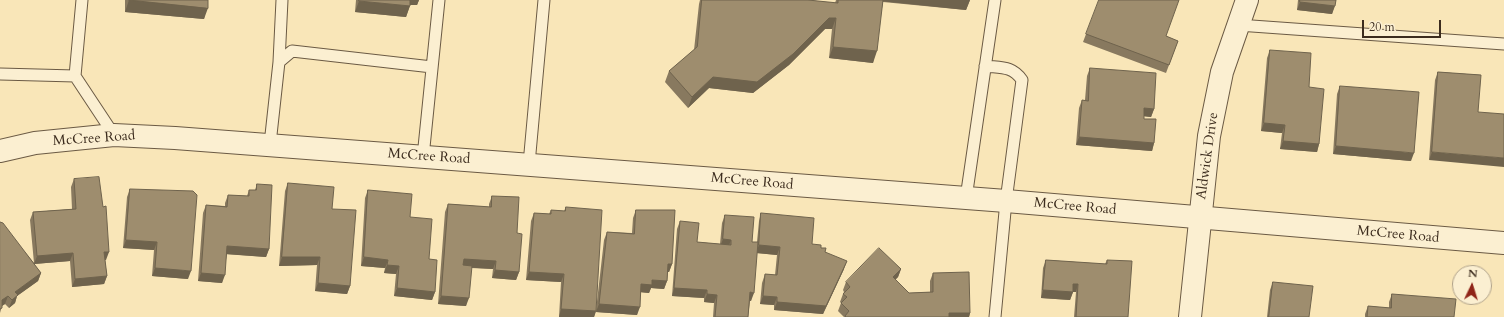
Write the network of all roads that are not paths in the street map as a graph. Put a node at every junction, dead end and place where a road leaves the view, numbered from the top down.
1 (82, 0) edge
2 (282, 0) edge
3 (439, 0) edge
4 (555, 0) edge
5 (995, 0) edge
6 (1246, 0) edge
7 (544, 4) edge
8 (1238, 25) junction
9 (1504, 44) edge
10 (279, 62) junction
11 (985, 66) junction
12 (432, 67) junction
13 (0, 74) edge
14 (75, 76) junction
15 (114, 135) junction
16 (270, 144) junction
17 (0, 151) edge
18 (423, 157) junction
19 (530, 164) junction
20 (966, 198) junction
21 (1006, 201) junction
22 (1200, 218) junction
23 (1504, 243) edge
24 (996, 317) edge
25 (1190, 317) edge

1 - 14 lane
2 - 10 lane
3 - 12 lane
4 - 7 lane
5 - 11 lane
6 - 8 street, Aldwick Drive
7 - 19 lane
8 - 9 lane
8 - 22 street, Aldwick Drive
10 - 12 lane
10 - 16 lane
11 - 20 lane
11 - 21 lane
12 - 18 lane
13 - 14 lane
14 - 15 lane
15 - 16 street, McCree Road
15 - 17 street, McCree Road
16 - 18 street, McCree Road
18 - 19 street, McCree Road
19 - 20 street, McCree Road
20 - 21 street, McCree Road
21 - 22 street, McCree Road
21 - 24 lane
22 - 23 street, McCree Road
22 - 25 street, Aldwick Drive

